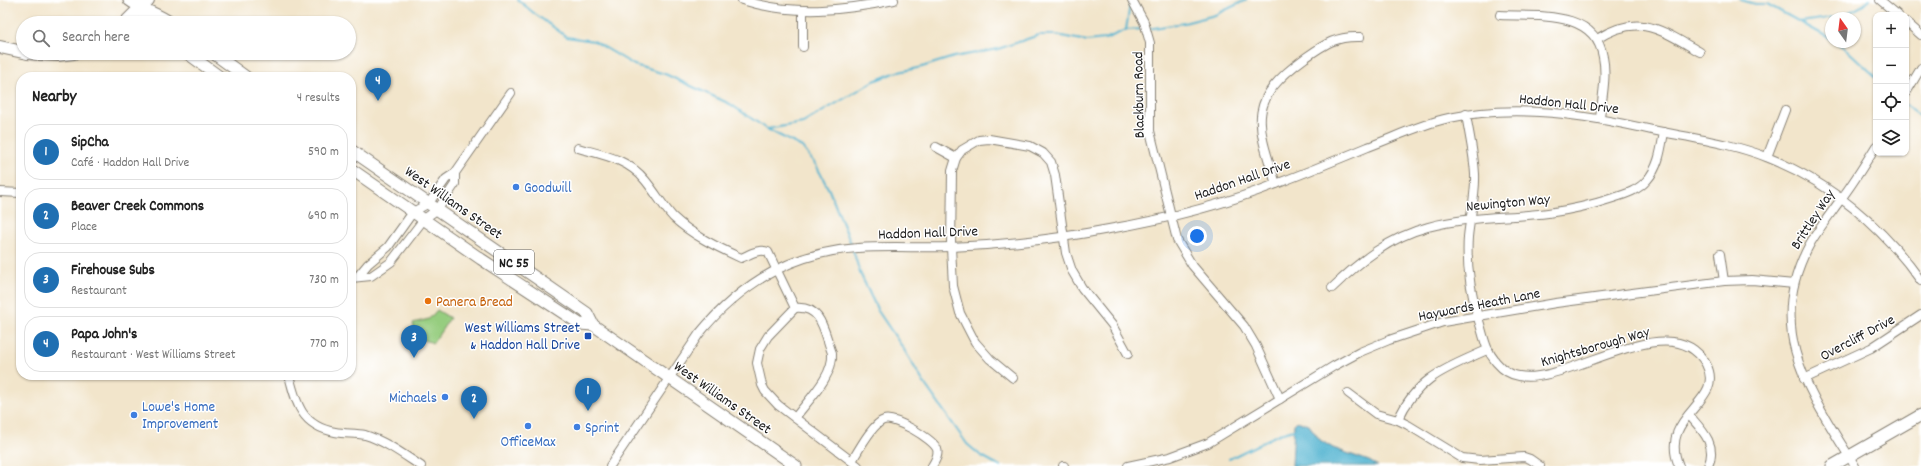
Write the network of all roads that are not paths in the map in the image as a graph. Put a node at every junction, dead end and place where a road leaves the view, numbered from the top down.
1 (129, 0) edge
2 (742, 0) edge
3 (894, 0) edge
4 (1132, 0) edge
5 (1880, 0) edge
6 (143, 4) edge
7 (804, 11) junction
8 (1894, 12) edge
9 (1500, 15) dead end
10 (132, 16) edge
11 (146, 16) edge
12 (161, 16) edge
13 (1909, 25) edge
14 (1921, 35) edge
15 (1360, 37) dead end
16 (1597, 40) junction
17 (0, 47) edge
18 (803, 47) dead end
19 (16, 50) edge
20 (1700, 52) dead end
21 (197, 60) edge
22 (223, 60) edge
23 (1921, 68) edge
24 (213, 72) edge
25 (239, 72) edge
26 (1909, 88) edge
27 (511, 93) dead end
28 (1785, 110) dead end
29 (1466, 114) junction
30 (1600, 118) junction
31 (1664, 132) junction
32 (936, 147) dead end
33 (578, 148) dead end
34 (1873, 151) edge
35 (356, 153) edge
36 (1767, 157) junction
37 (956, 158) junction
38 (356, 172) edge
39 (1276, 184) junction
40 (0, 192) edge
41 (16, 193) edge
42 (1842, 199) junction
43 (433, 206) junction
44 (413, 212) junction
45 (1170, 217) junction
46 (424, 219) junction
47 (1471, 219) junction
48 (1064, 237) junction
49 (951, 247) junction
50 (1720, 254) dead end
51 (776, 270) junction
52 (356, 276) edge
53 (356, 277) edge
54 (1724, 281) junction
55 (1921, 282) edge
56 (1794, 284) junction
57 (1332, 288) dead end
58 (795, 308) junction
59 (1477, 315) junction
60 (1921, 315) edge
61 (593, 325) junction
62 (1487, 350) junction
63 (1128, 354) dead end
64 (669, 378) junction
65 (1013, 378) dead end
66 (1804, 379) junction
67 (290, 380) edge
68 (1348, 393) dead end
69 (1280, 399) junction
70 (1689, 415) junction
71 (1921, 415) edge
72 (795, 418) junction
73 (1398, 420) junction
74 (1848, 455) junction
75 (855, 463) edge
76 (421, 466) edge
77 (610, 466) edge
78 (796, 466) edge
79 (932, 466) edge
80 (1128, 466) edge
81 (1540, 466) edge
82 (1679, 466) edge
83 (1708, 466) edge
84 (1832, 466) edge
85 (1855, 466) edge

1 - 6 main road
2 - 7 street
3 - 7 street
4 - 45 street, Blackburn Road
5 - 8 street
6 - 10 highway
6 - 11 main road
6 - 12 main road
7 - 18 street
9 - 16 street
13 - 14 street
15 - 39 street
16 - 20 street
16 - 30 street
17 - 19 highway
21 - 24 main road
22 - 25 main road
23 - 26 street
27 - 43 street
28 - 36 street
29 - 30 street, Haddon Hall Drive
29 - 39 street, Haddon Hall Drive
29 - 47 street, Knightsborough Way
30 - 31 street, Haddon Hall Drive
31 - 36 street, Haddon Hall Drive
31 - 47 street, Newington Way
32 - 37 street
33 - 51 street
34 - 42 street, Brittley Way
35 - 43 main road, West Williams Street / NC 55
36 - 42 street, Haddon Hall Drive
37 - 48 street
37 - 49 street
38 - 44 main road, West Williams Street / NC 55
39 - 45 street, Haddon Hall Drive
40 - 41 street
42 - 55 street, Haddon Hall Drive
42 - 56 street, Brittley Way
43 - 44 street
43 - 46 street
43 - 61 main road, West Williams Street / NC 55
44 - 46 main road, West Williams Street / NC 55
44 - 52 street
45 - 48 street, Haddon Hall Drive
45 - 69 street, Blackburn Road
46 - 53 street
46 - 61 main road, West Williams Street / NC 55
47 - 57 street, Newington Way
47 - 59 street, Knightsborough Way
48 - 49 street, Haddon Hall Drive
48 - 63 street
49 - 51 street, Haddon Hall Drive
49 - 65 street
50 - 54 street
51 - 58 street
51 - 64 street, Haddon Hall Drive
54 - 56 street, Haywards Heath Lane
54 - 59 street, Haywards Heath Lane
56 - 66 street, Brittley Way
58 - 72 street
58 - 72 street
59 - 62 street, Knightsborough Way
59 - 69 street, Haywards Heath Lane
60 - 66 street, Overcliff Drive
61 - 64 main road, West Williams Street / NC 55
62 - 70 street, Knightsborough Way
62 - 73 street
64 - 77 street, Haddon Hall Drive
64 - 78 main road, West Williams Street / NC 55
66 - 74 street, Brittley Way
67 - 76 street
68 - 73 street
69 - 80 street, Haywards Heath Lane
70 - 82 street, Knightsborough Way
70 - 83 street
71 - 74 main road
72 - 75 street
73 - 81 street
74 - 84 main road
74 - 85 street, Brittley Way
75 - 79 street

